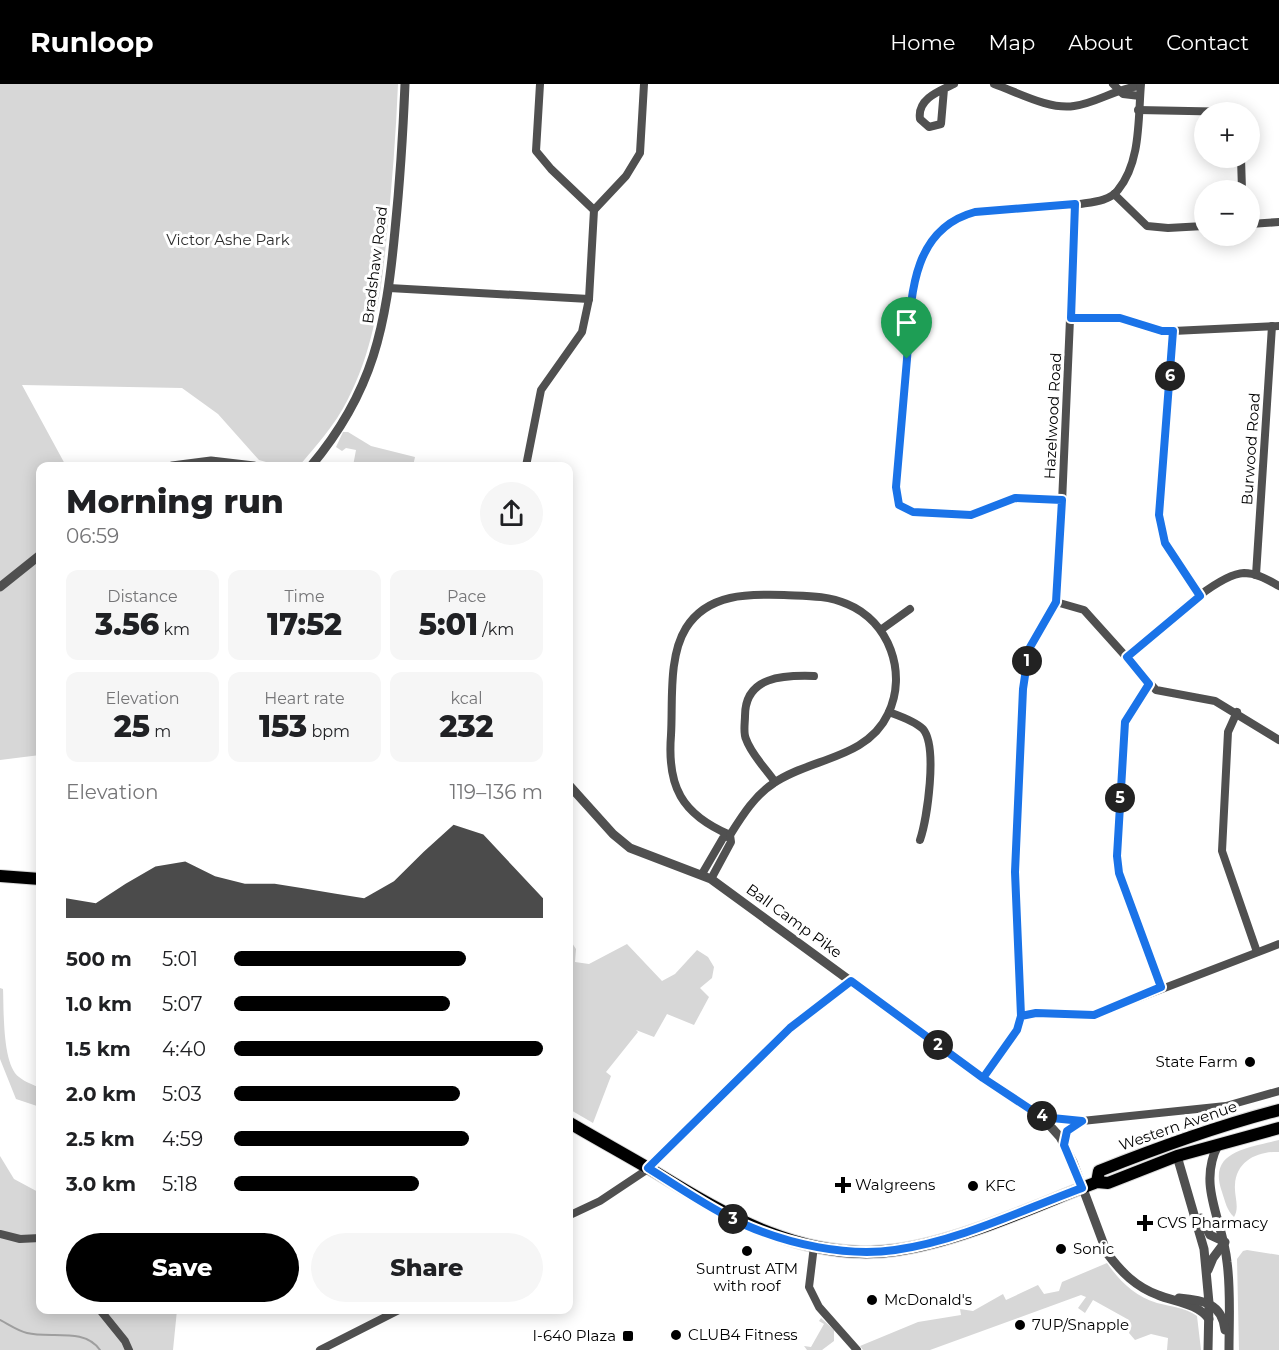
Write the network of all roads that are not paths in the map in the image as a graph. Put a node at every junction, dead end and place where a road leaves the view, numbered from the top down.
1 (405, 84) edge
2 (540, 84) edge
3 (644, 84) edge
4 (954, 84) edge
5 (993, 84) edge
6 (1113, 84) edge
7 (1141, 85) edge
8 (1006, 86) edge
9 (944, 89) junction
10 (1119, 91) junction
11 (1140, 96) junction
12 (1138, 110) junction
13 (1194, 111) edge
14 (1114, 194) junction
15 (1075, 204) junction
16 (594, 210) junction
17 (1279, 222) edge
18 (1260, 223) edge
19 (1194, 227) edge
20 (389, 288) junction
21 (589, 299) junction
22 (1071, 318) junction
23 (1276, 326) edge
24 (1173, 331) junction
25 (203, 462) edge
26 (220, 462) edge
27 (314, 462) edge
28 (527, 462) edge
29 (1062, 500) junction
30 (36, 558) edge
31 (1256, 574) junction
32 (1279, 586) edge
33 (0, 587) edge
34 (1200, 596) junction
35 (1056, 602) junction
36 (910, 609) dead end
37 (882, 630) junction
38 (1127, 657) junction
39 (814, 676) dead end
40 (1149, 684) junction
41 (890, 712) junction
42 (1237, 712) junction
43 (1279, 740) edge
44 (775, 782) junction
45 (573, 790) edge
46 (730, 834) junction
47 (920, 840) dead end
48 (702, 874) junction
49 (0, 876) edge
50 (36, 879) edge
51 (711, 879) junction
52 (1279, 944) edge
53 (1257, 952) junction
54 (851, 981) junction
55 (1161, 987) junction
56 (1021, 1016) junction
57 (983, 1078) junction
58 (1279, 1091) edge
59 (1279, 1110) edge
60 (1042, 1117) junction
61 (1082, 1121) junction
62 (573, 1125) edge
63 (1279, 1128) edge
64 (1206, 1130) junction
65 (1064, 1145) junction
66 (1218, 1145) junction
67 (1177, 1156) junction
68 (648, 1168) junction
69 (1097, 1182) junction
70 (1185, 1183) junction
71 (1082, 1188) junction
72 (573, 1214) edge
73 (0, 1234) edge
74 (36, 1238) edge
75 (1225, 1242) junction
76 (814, 1246) junction
77 (1208, 1273) junction
78 (1165, 1297) junction
79 (1209, 1303) junction
80 (103, 1314) edge
81 (391, 1314) edge
82 (1209, 1319) junction
83 (129, 1350) edge
84 (320, 1350) edge
85 (857, 1350) edge
86 (1208, 1350) edge
87 (1227, 1350) edge

1 - 20 street, Bradshaw Road
2 - 16 street
3 - 16 street
4 - 9 street
5 - 8 street
6 - 10 street
7 - 10 street
7 - 11 street
8 - 10 street
9 - 9 street
10 - 11 street
11 - 12 street
12 - 13 street
12 - 14 street
14 - 15 street
14 - 19 street
15 - 22 street, Hazelwood Road
15 - 29 street
16 - 21 street
17 - 18 street
20 - 21 street
20 - 27 street, Bradshaw Road
21 - 28 street
22 - 24 street
22 - 29 street, Hazelwood Road
23 - 24 street
23 - 31 street, Burwood Road
24 - 34 street
25 - 26 street
29 - 35 street, Hazelwood Road
30 - 33 street
31 - 32 street
31 - 34 street
34 - 38 street
35 - 38 street
35 - 56 street, Hazelwood Road
36 - 37 street
37 - 41 street
37 - 46 street
38 - 40 street
39 - 44 street
40 - 42 street
40 - 55 street
41 - 44 street
41 - 47 street
42 - 43 street
42 - 53 street
44 - 46 street
45 - 48 street, Ball Camp Pike
46 - 48 street
46 - 51 street
48 - 51 street, Ball Camp Pike
49 - 50 main road
51 - 54 street, Ball Camp Pike
52 - 53 street
53 - 55 street
54 - 57 street, Ball Camp Pike
54 - 68 street
55 - 56 street
56 - 57 street, Hazelwood Road
57 - 60 street, Ball Camp Pike
58 - 61 street, Ball Camp Pike
59 - 64 main road, Western Avenue
60 - 61 street, Ball Camp Pike
60 - 65 street
61 - 65 street
62 - 68 main road, Western Avenue
63 - 66 main road, Western Avenue
64 - 67 main road
64 - 69 main road, Western Avenue
65 - 71 street
66 - 67 main road, Western Avenue
66 - 75 street
67 - 69 main road, Western Avenue
67 - 70 street
68 - 72 street
68 - 76 main road, Western Avenue
69 - 71 main road, Western Avenue
70 - 75 street
70 - 77 street
71 - 76 main road, Western Avenue
71 - 78 street
73 - 74 street
75 - 77 street
75 - 87 street
76 - 85 street
77 - 79 street
78 - 79 street
78 - 82 street
79 - 82 street
79 - 87 street
80 - 83 street
81 - 84 street
82 - 86 street

